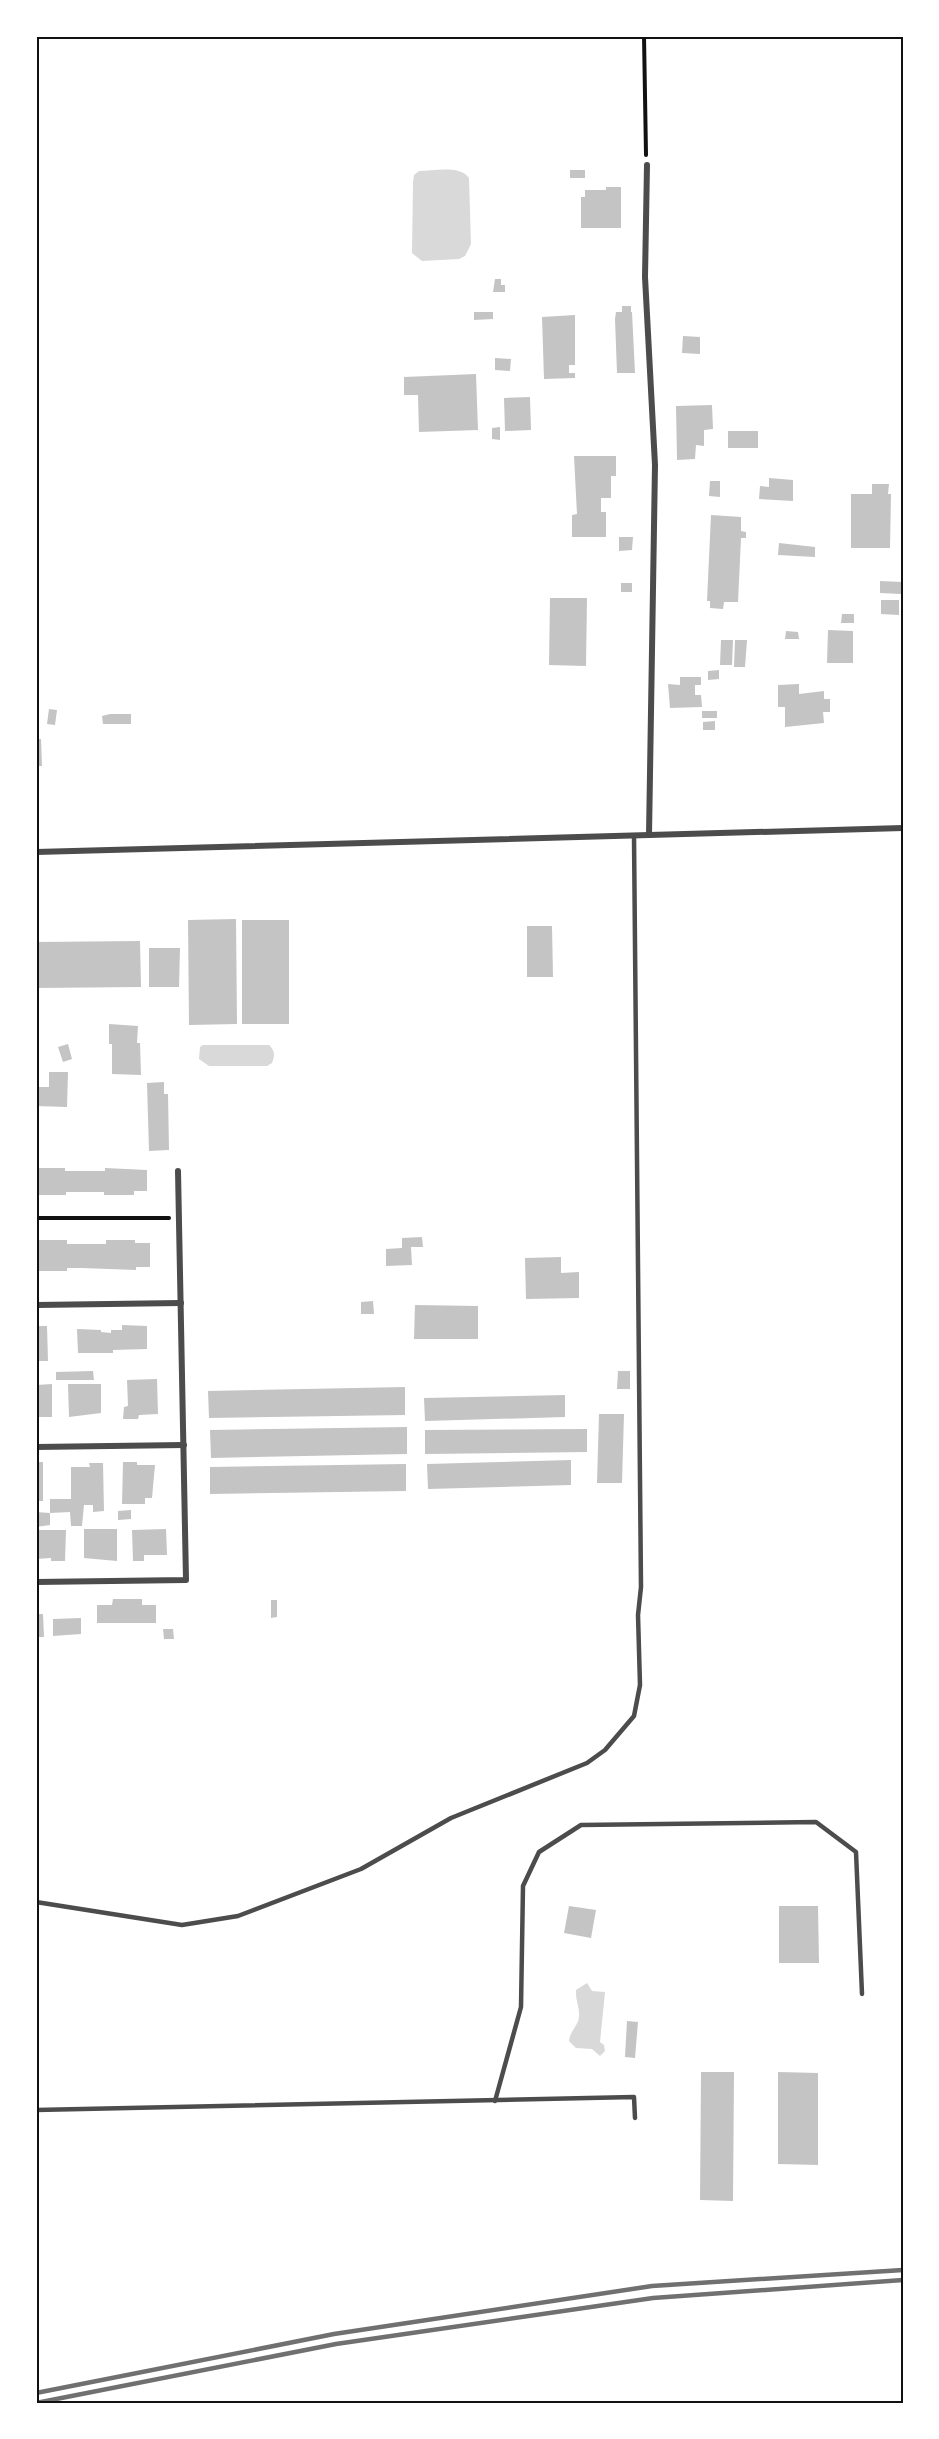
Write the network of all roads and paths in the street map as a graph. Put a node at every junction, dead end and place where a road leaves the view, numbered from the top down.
1 (644, 36) edge
2 (647, 165) joint
3 (903, 828) edge
4 (649, 835) junction
5 (634, 836) junction
6 (36, 852) edge
7 (178, 1171) dead end
8 (36, 1218) edge
9 (179, 1218) junction
10 (181, 1303) junction
11 (36, 1305) edge
12 (184, 1445) junction
13 (36, 1447) edge
14 (36, 1582) edge
15 (36, 1902) edge
16 (862, 1994) dead end
17 (495, 2100) junction
18 (36, 2110) edge
19 (635, 2118) dead end

1 - 2 path
2 - 4 street
3 - 4 street
4 - 5 street
5 - 6 street
5 - 15 lane
7 - 9 street
8 - 9 path
9 - 10 street
10 - 11 street
10 - 12 street
12 - 13 street
12 - 14 street
16 - 17 lane
17 - 18 lane
17 - 19 lane

